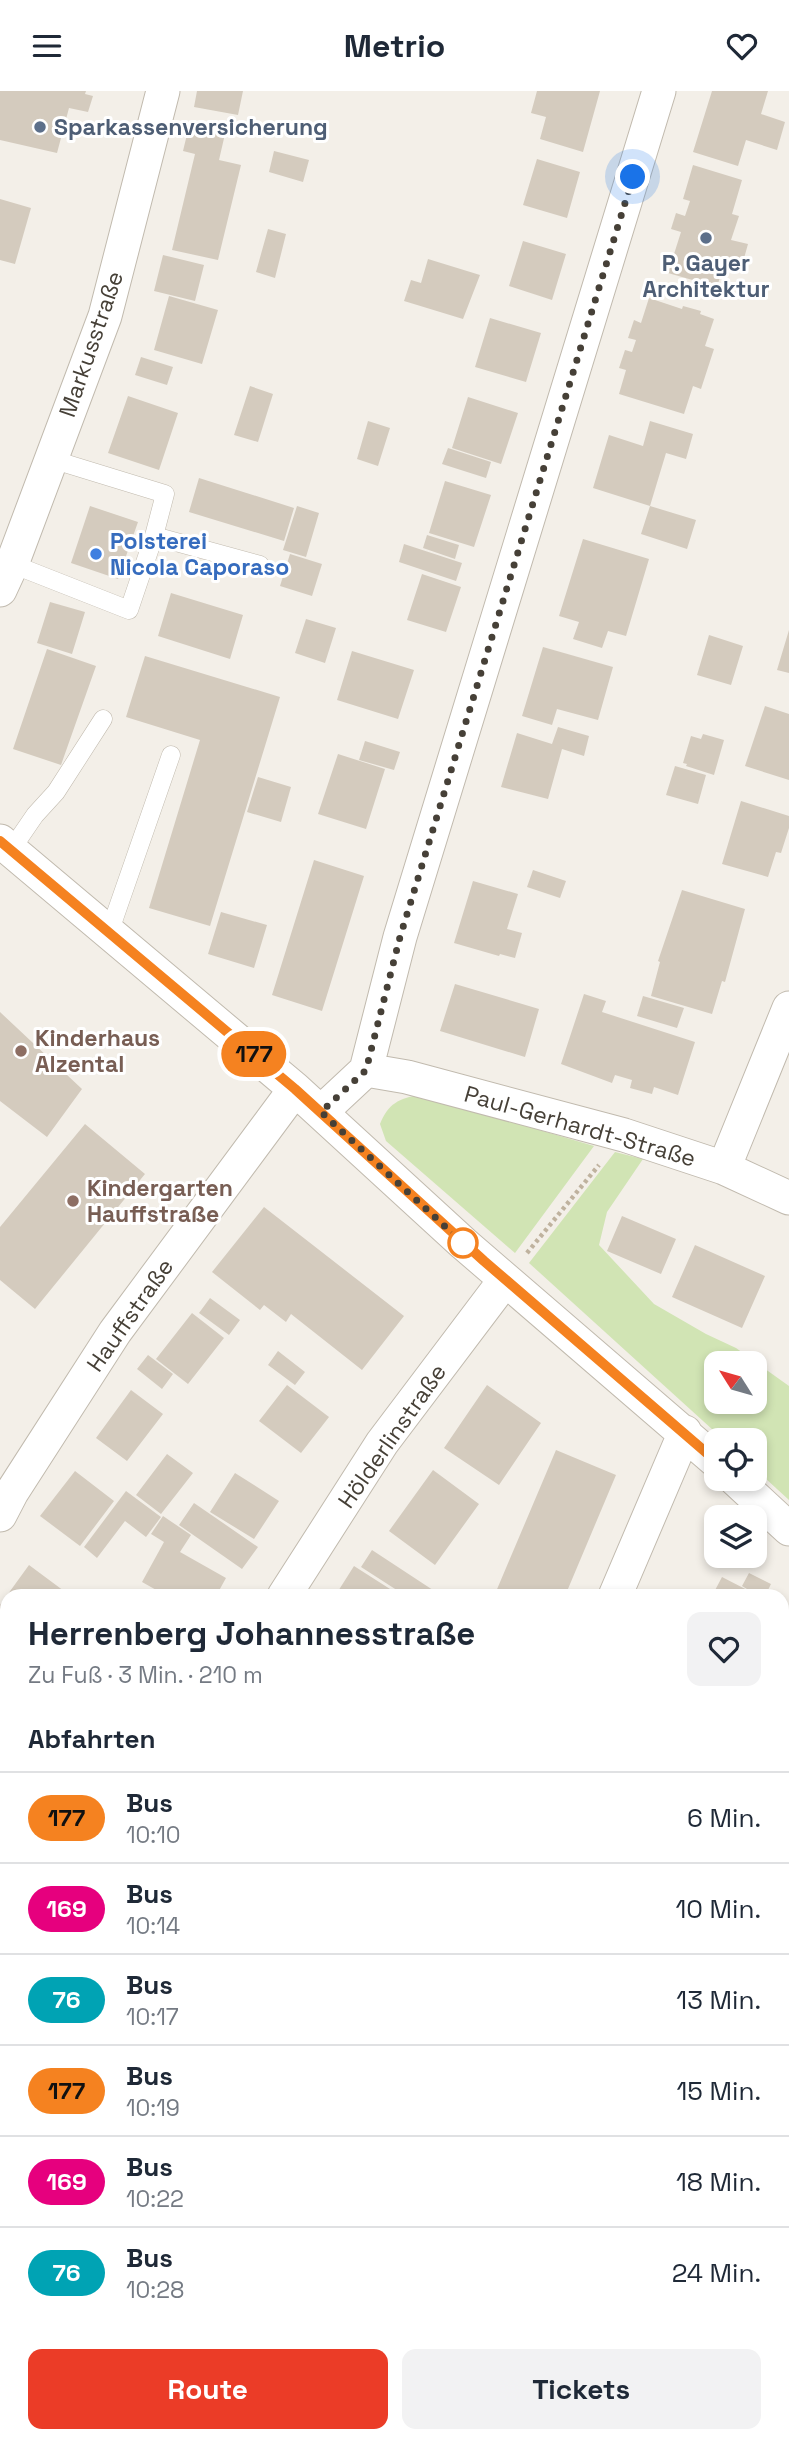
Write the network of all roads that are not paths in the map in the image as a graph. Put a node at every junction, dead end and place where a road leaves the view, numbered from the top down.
1 (163, 91) edge
2 (659, 91) edge
3 (51, 459) junction
4 (154, 536) junction
5 (260, 565) dead end
6 (6, 577) edge
7 (103, 719) dead end
8 (171, 755) dead end
9 (5, 846) edge
10 (109, 933) junction
11 (789, 1008) edge
12 (366, 1070) junction
13 (295, 1089) junction
14 (321, 1112) junction
15 (724, 1168) junction
16 (789, 1198) edge
17 (505, 1280) junction
18 (685, 1432) junction
19 (704, 1450) edge
20 (748, 1491) edge
21 (0, 1515) edge
22 (789, 1529) edge
23 (288, 1589) edge
24 (618, 1589) edge

1 - 3 street, Markusstraße
2 - 12 street
3 - 4 lane
3 - 6 street, Markusstraße
4 - 5 lane
4 - 6 lane
7 - 9 lane
8 - 10 lane
9 - 10 street
10 - 13 street
11 - 15 street
12 - 14 street
12 - 15 street, Paul-Gerhardt-Straße
13 - 14 street
13 - 21 street, Hauffstraße
14 - 17 street
15 - 16 street, Paul-Gerhardt-Straße
17 - 18 street
17 - 23 street, Hölderlinstraße
18 - 19 street
18 - 24 street
20 - 22 street

